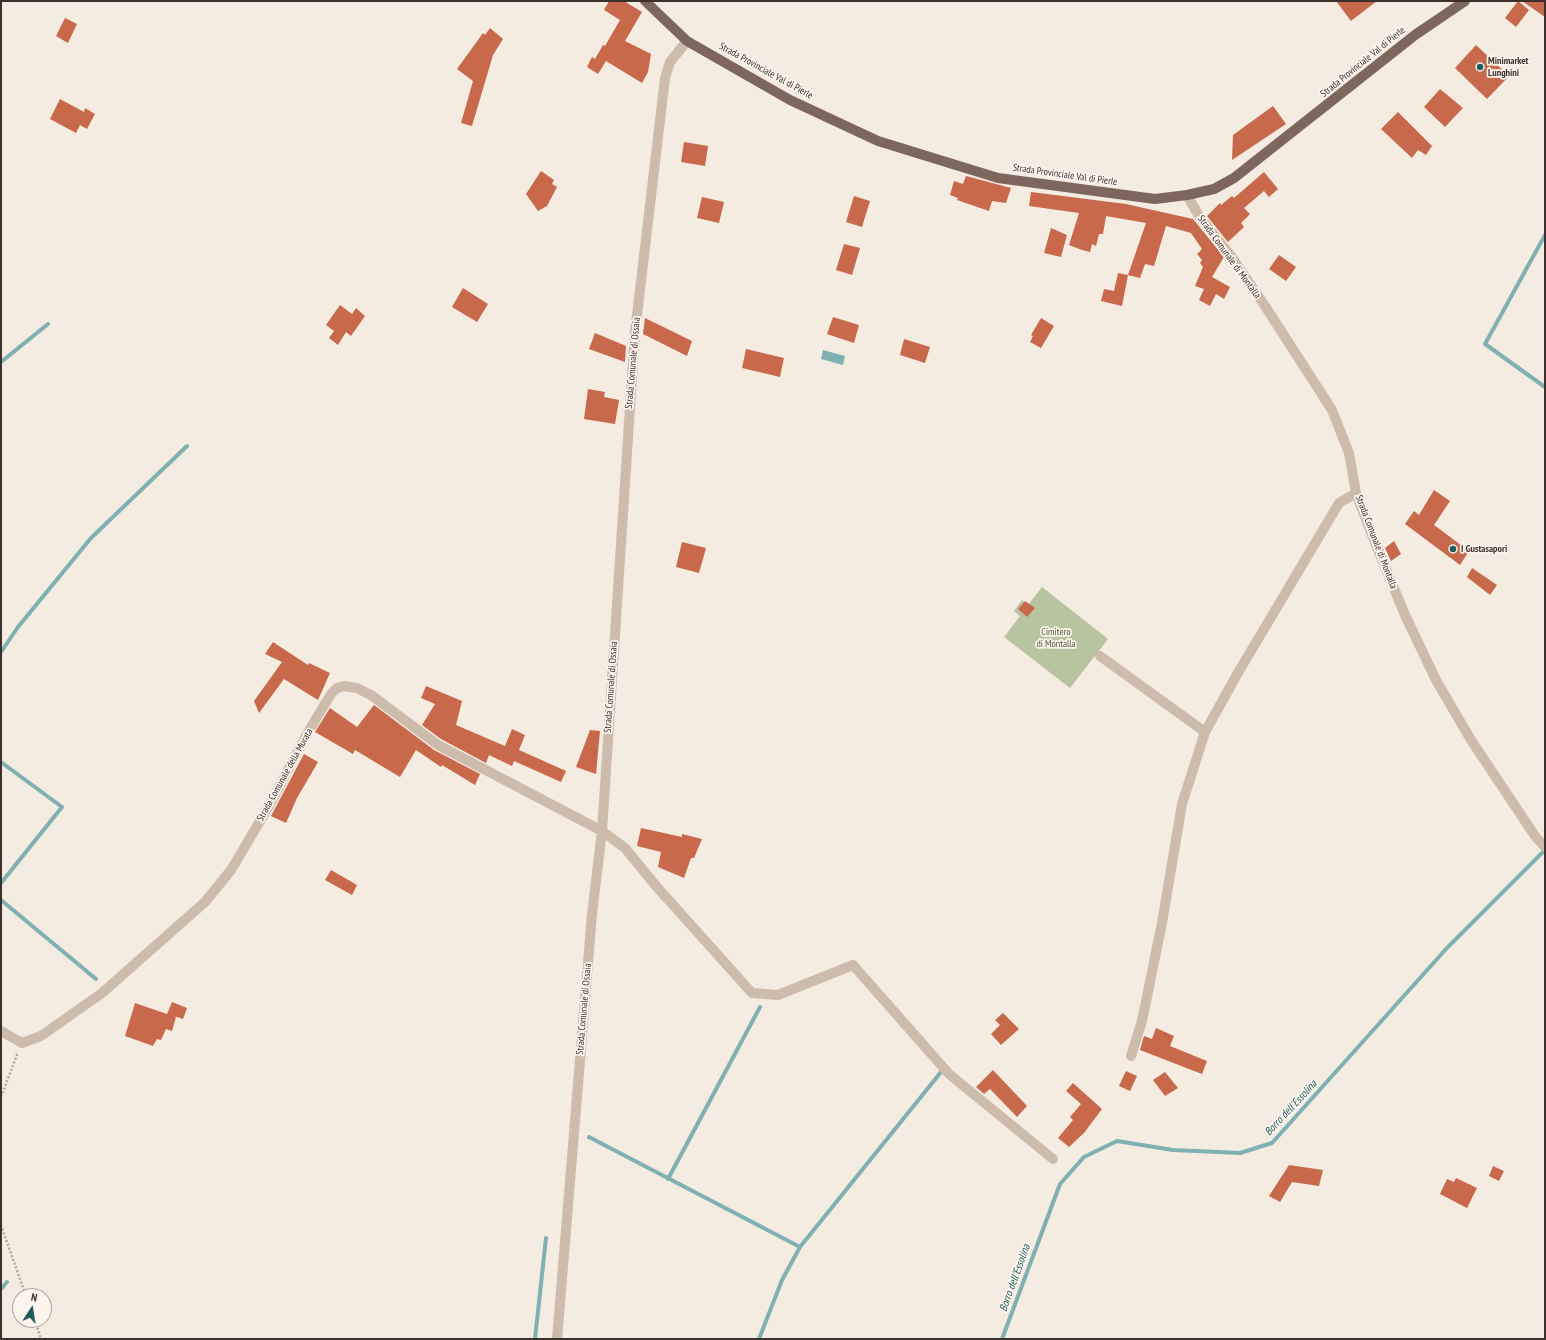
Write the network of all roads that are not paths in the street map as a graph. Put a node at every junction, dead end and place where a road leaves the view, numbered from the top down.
1 (645, 1) edge
2 (1465, 1) edge
3 (687, 41) junction
4 (1187, 195) junction
5 (1356, 493) junction
6 (1100, 656) dead end
7 (1205, 732) junction
8 (602, 831) junction
9 (1545, 847) edge
10 (1, 1031) edge
11 (1131, 1056) dead end
12 (1053, 1159) dead end
13 (557, 1339) edge

1 - 3 main road, Strada Provinciale Val di Pierle
2 - 4 main road, Strada Provinciale Val di Pierle
3 - 4 main road, Strada Provinciale Val di Pierle
3 - 8 street, Strada Comunale di Ossaia
4 - 5 street, Strada Comunale di Montalla
5 - 7 street
5 - 9 street, Strada Comunale di Montalla
6 - 7 street
7 - 11 street
8 - 10 street, Strada Comunale della Murata
8 - 12 street
8 - 13 street, Strada Comunale di Ossaia

